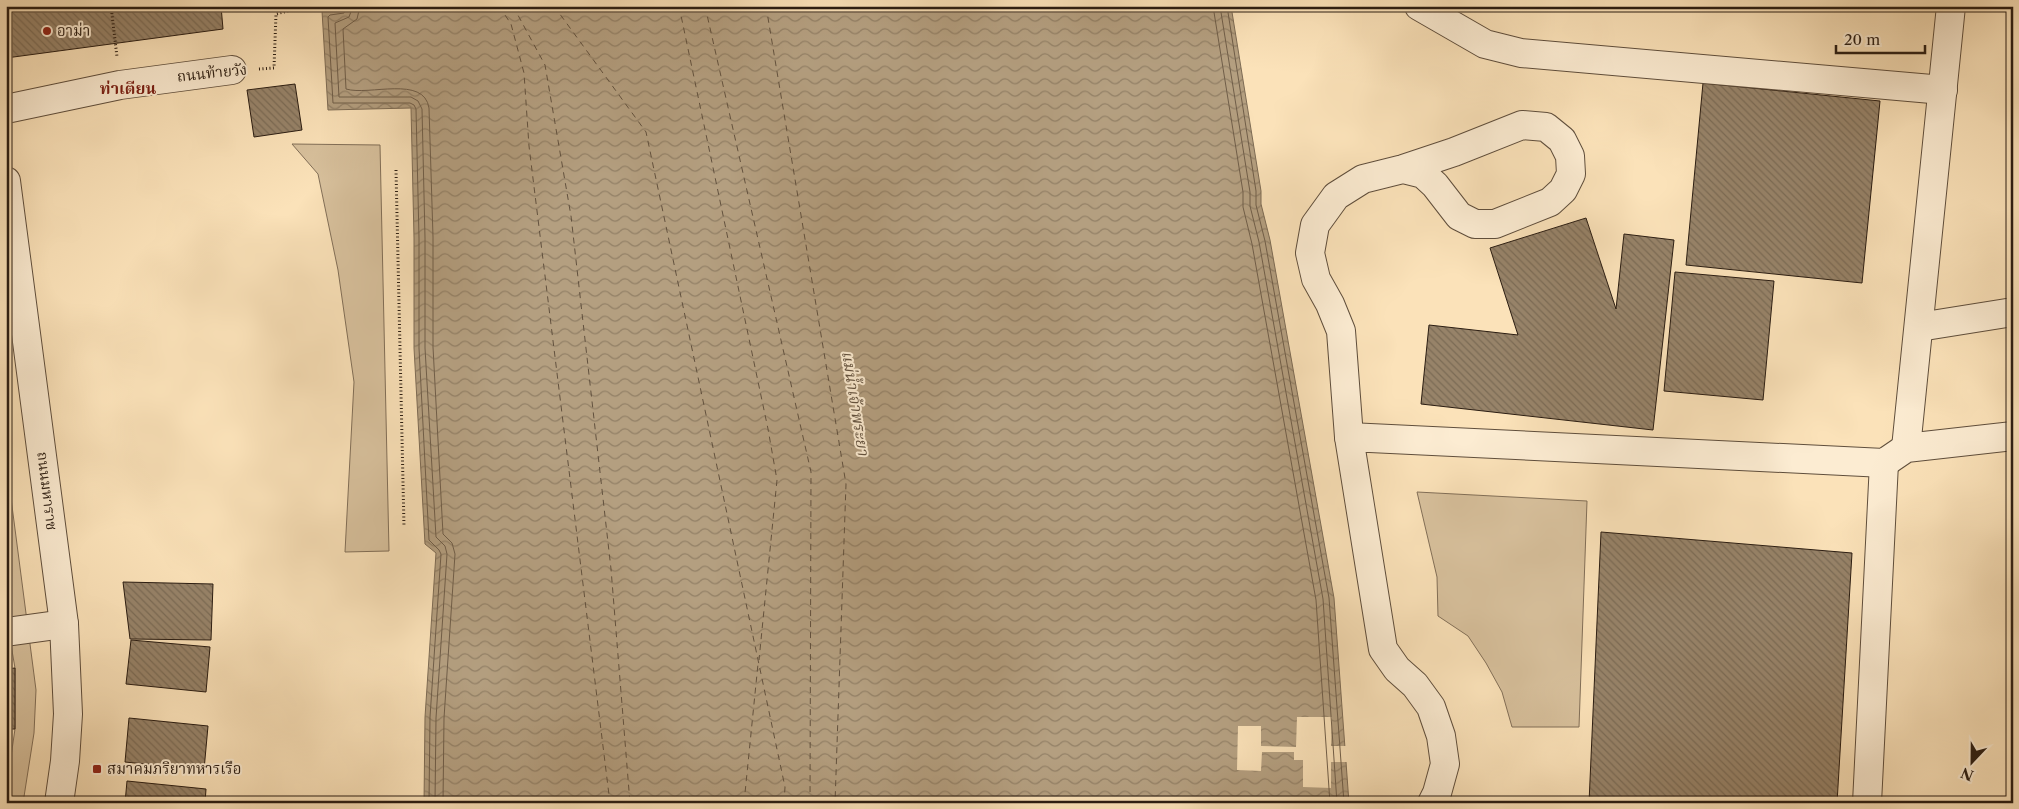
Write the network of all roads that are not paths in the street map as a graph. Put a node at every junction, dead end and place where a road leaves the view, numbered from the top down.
1 (1420, 6) edge
2 (1951, 6) edge
3 (232, 70) road end
4 (1943, 90) junction
5 (6, 109) edge
6 (1403, 169) junction
7 (6, 181) edge
8 (2013, 312) edge
9 (1919, 327) junction
10 (2013, 436) edge
11 (1349, 437) junction
12 (1906, 448) junction
13 (1884, 462) junction
14 (64, 624) junction
15 (6, 632) edge
16 (59, 803) edge
17 (1432, 803) edge
18 (1866, 803) edge

1 - 4 street
2 - 4 street
3 - 5 street, ถนนท้ายวัง
4 - 9 street
6 - 6 street
6 - 11 street
7 - 14 street, ถนนมหาราช
8 - 9 street
9 - 12 street
10 - 12 street
11 - 13 street
11 - 17 street
12 - 13 street
13 - 18 street
14 - 15 street
14 - 16 street, ถนนมหาราช

